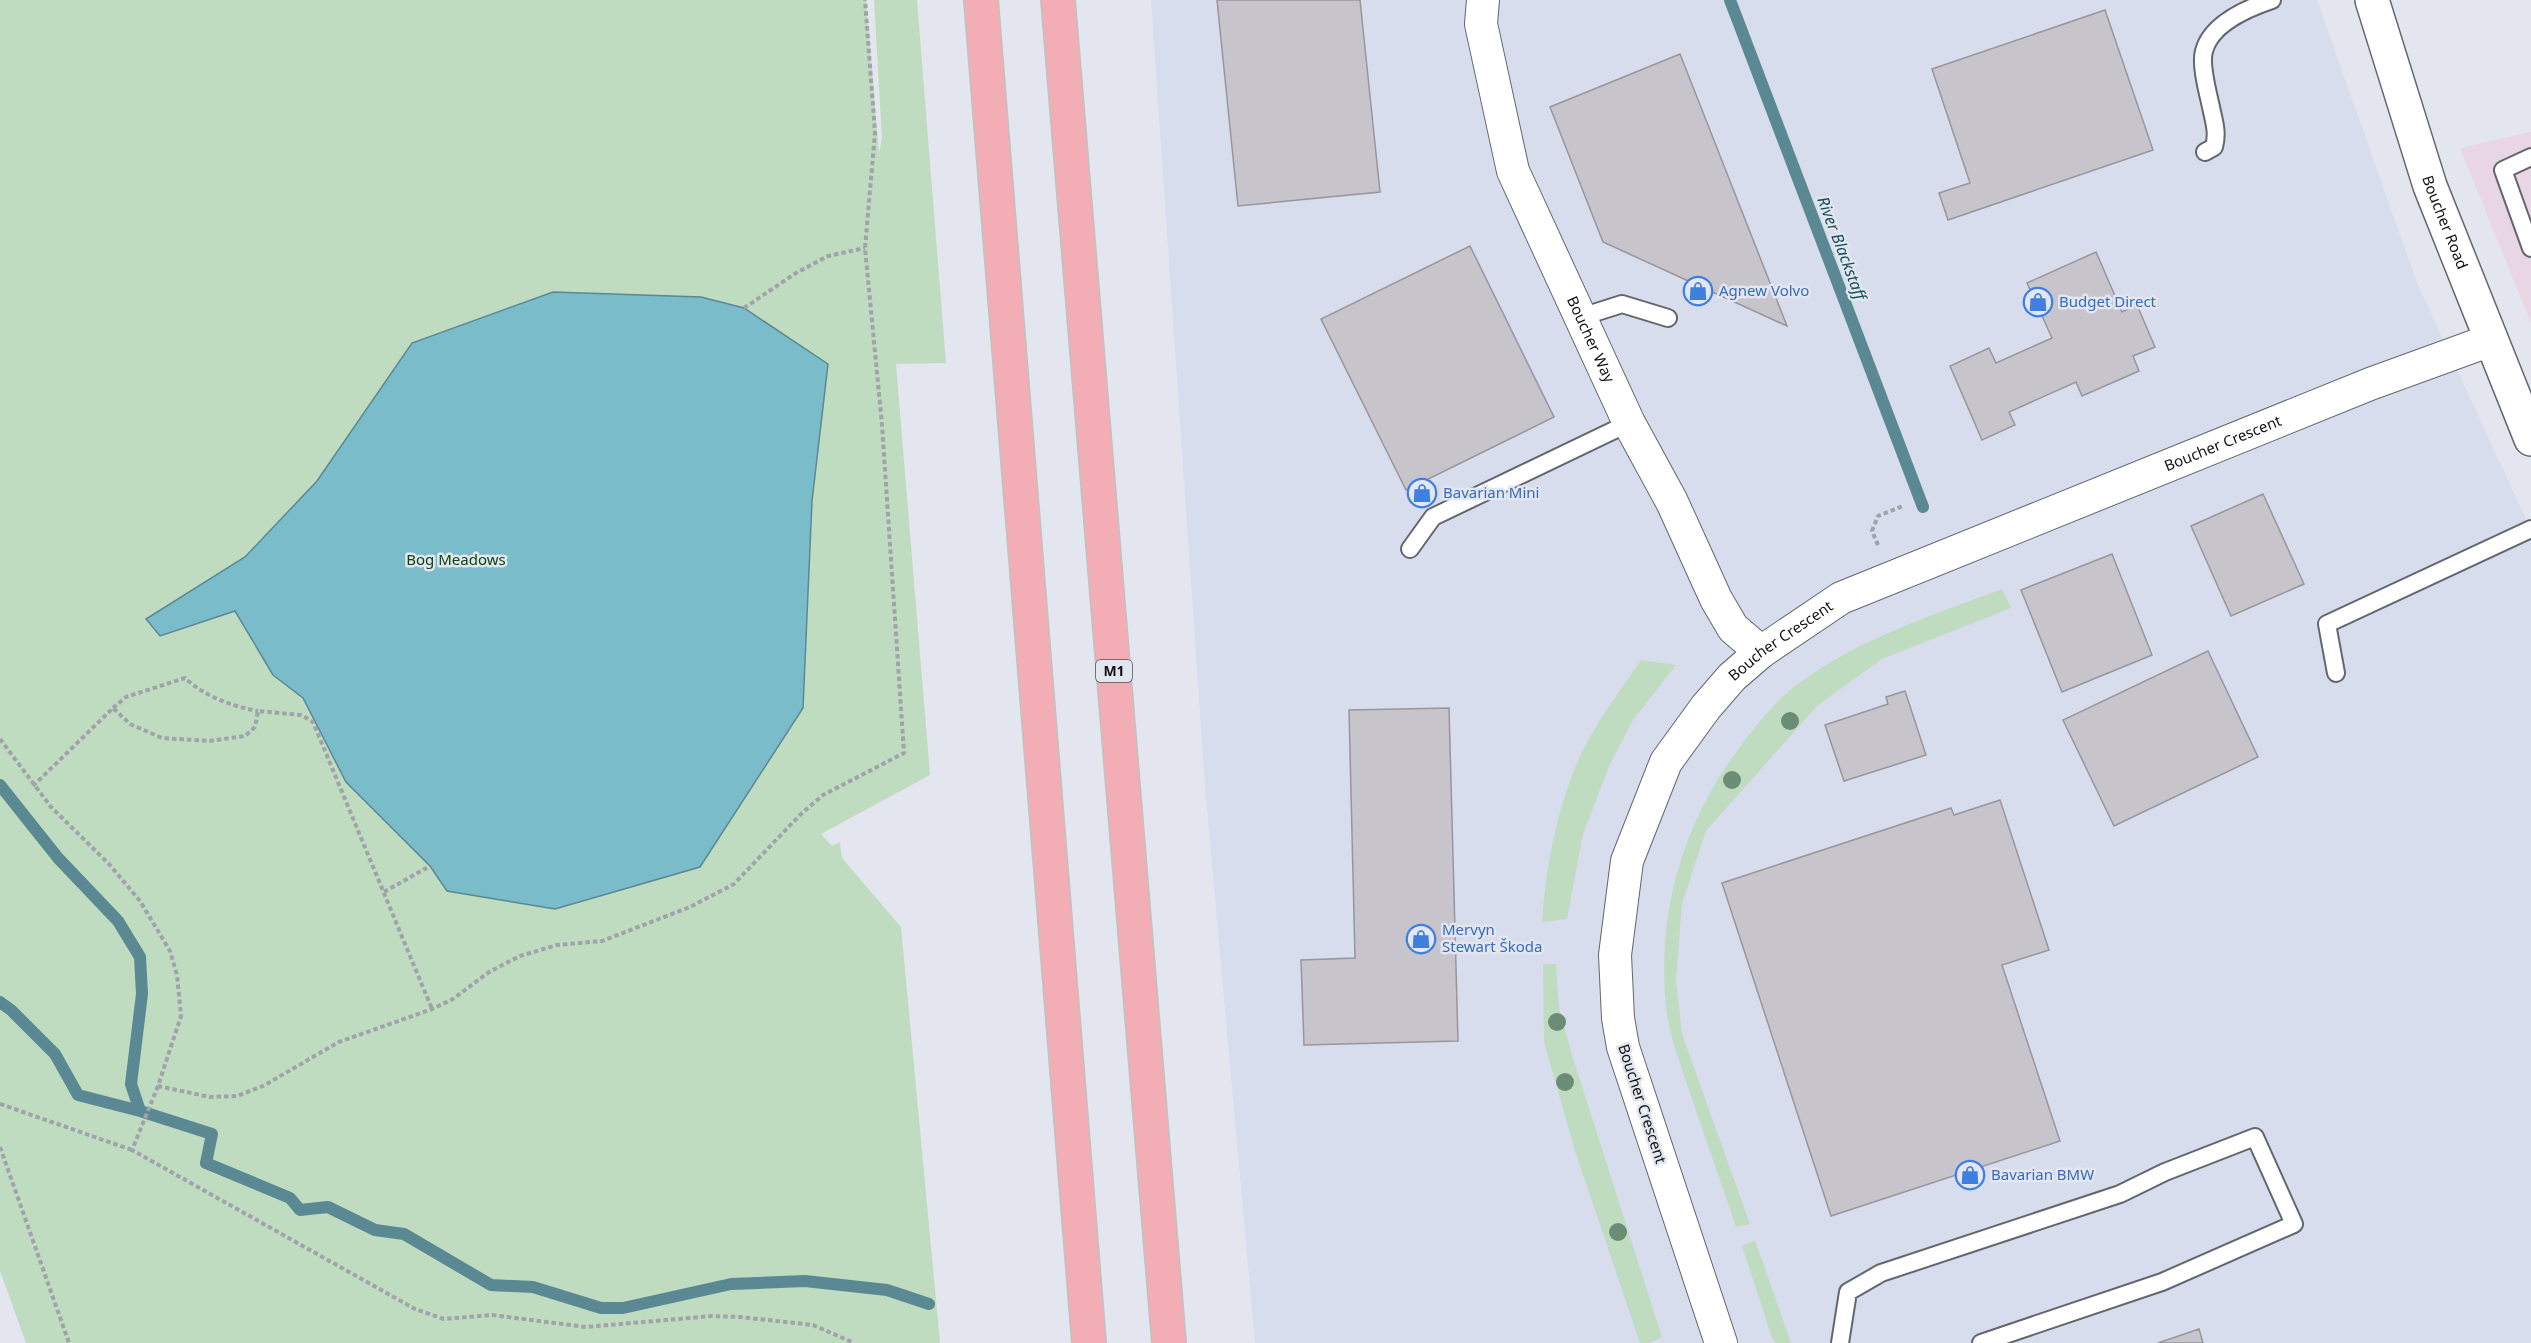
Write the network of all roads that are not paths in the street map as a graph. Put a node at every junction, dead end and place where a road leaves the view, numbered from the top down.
1 (981, 0) edge
2 (1058, 0) edge
3 (1483, 0) edge
4 (2272, 0) edge
5 (2372, 0) edge
6 (2205, 152) dead end
7 (2531, 157) edge
8 (2531, 248) edge
9 (1581, 317) junction
10 (1668, 318) dead end
11 (2491, 340) junction
12 (1629, 423) junction
13 (2531, 439) edge
14 (2531, 529) edge
15 (1410, 549) dead end
16 (1761, 652) junction
17 (2336, 673) dead end
18 (1089, 1343) edge
19 (1168, 1343) edge
20 (1721, 1343) edge
21 (1840, 1343) edge
22 (1981, 1343) edge

1 - 18 highway
2 - 19 highway, M1
3 - 9 street, Boucher Way
4 - 6 lane
5 - 11 street, Boucher Road
7 - 8 lane
9 - 10 lane
9 - 12 street, Boucher Way
11 - 13 street, Boucher Road
11 - 16 street, Boucher Crescent
12 - 15 lane
12 - 16 street, Boucher Way
14 - 17 lane
16 - 20 street, Boucher Crescent
21 - 22 lane

